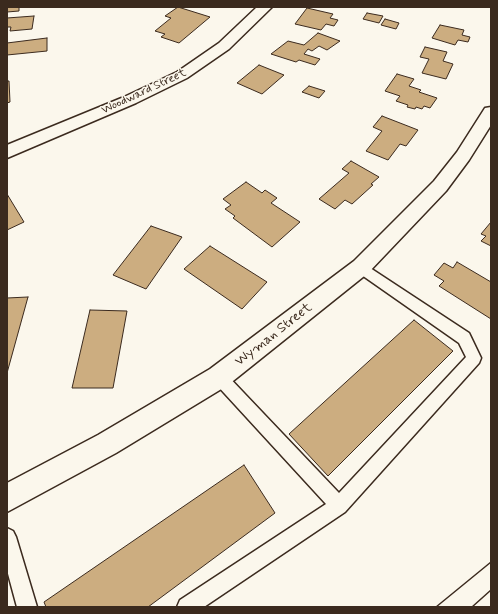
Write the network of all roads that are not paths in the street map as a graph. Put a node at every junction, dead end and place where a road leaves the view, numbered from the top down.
1 (265, 7) edge
2 (491, 112) edge
3 (7, 152) edge
4 (361, 267) junction
5 (219, 377) junction
6 (7, 498) edge
7 (339, 506) junction
8 (7, 537) edge
9 (27, 607) edge
10 (187, 607) edge

1 - 3 street, Woodward Street
2 - 4 street, Wyman Street
4 - 5 street, Wyman Street
4 - 7 lane
5 - 6 street, Wyman Street
5 - 7 lane
7 - 10 lane
8 - 9 lane

